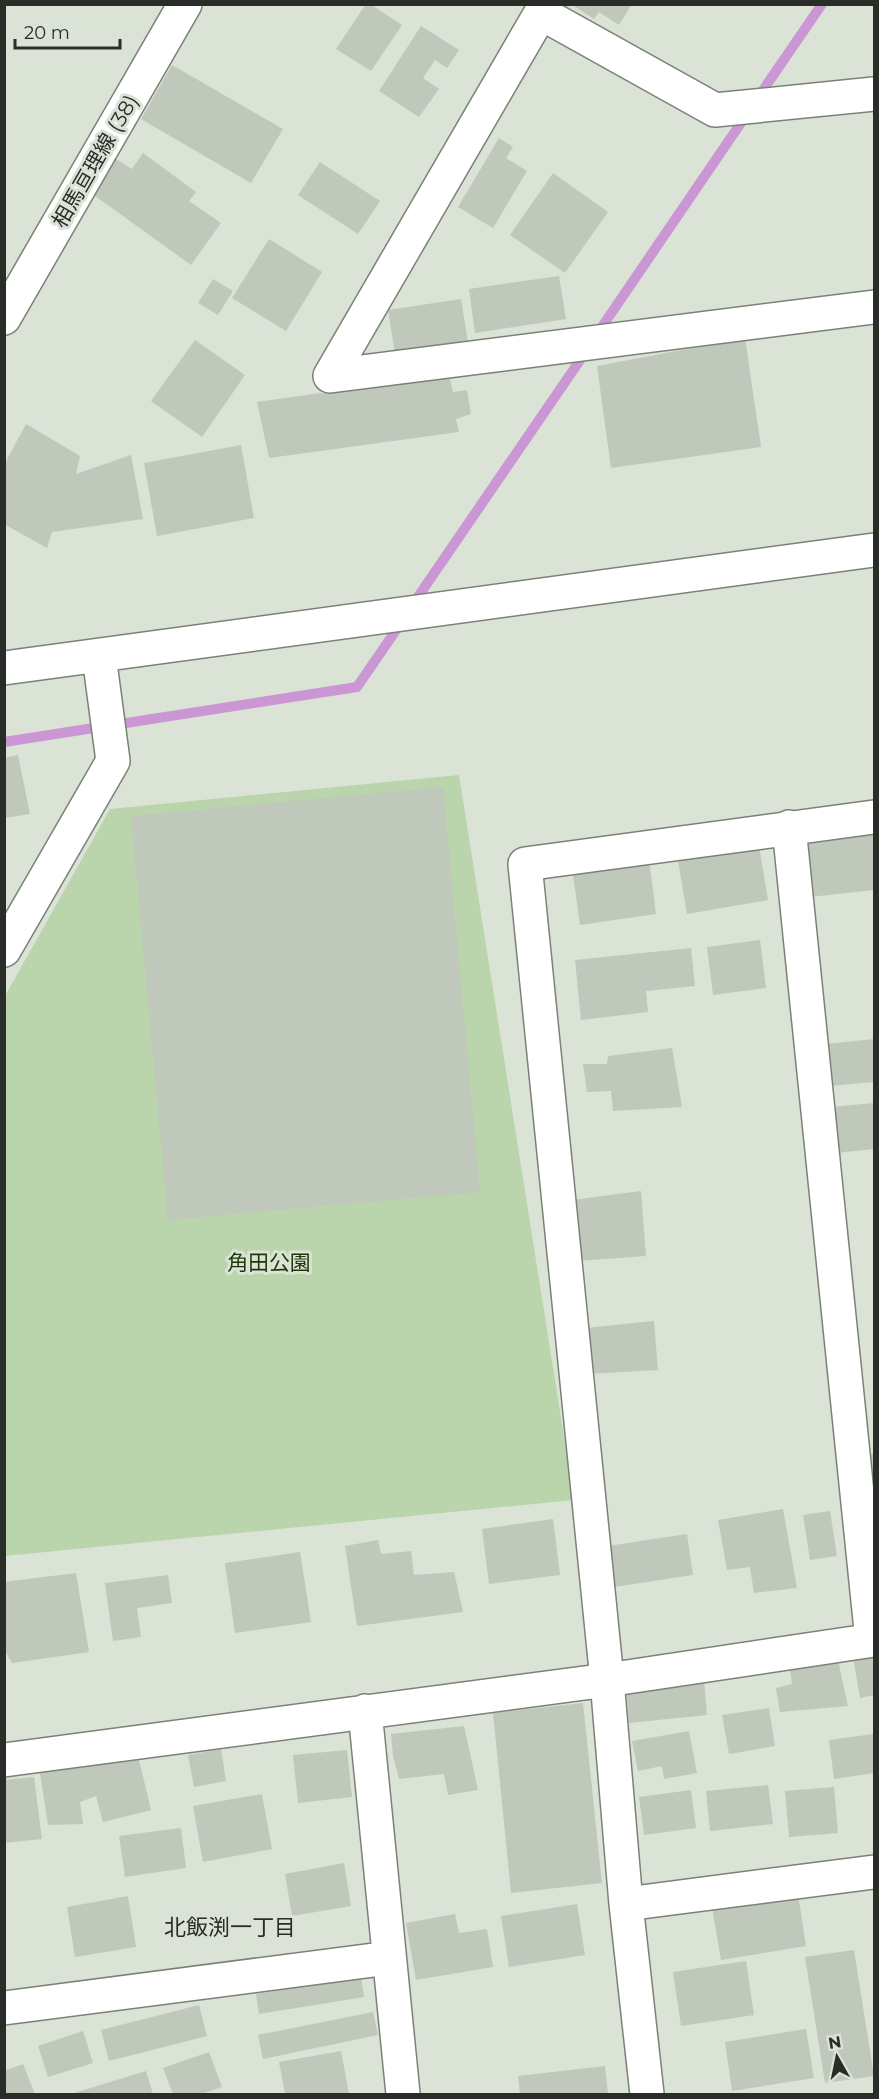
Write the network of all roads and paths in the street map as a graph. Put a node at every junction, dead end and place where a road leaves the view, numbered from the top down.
1 (185, 4) edge
2 (543, 9) edge
3 (874, 94) edge
4 (874, 307) edge
5 (4, 318) edge
6 (874, 550) edge
7 (99, 656) junction
8 (4, 668) edge
9 (874, 817) edge
10 (789, 827) junction
11 (4, 950) edge
12 (873, 1640) edge
13 (607, 1680) junction
14 (365, 1711) junction
15 (4, 1760) edge
16 (874, 1872) edge
17 (626, 1904) junction
18 (389, 1958) junction
19 (4, 2008) edge
20 (403, 2094) edge
21 (647, 2094) edge

1 - 5 street, 相馬亘理線 (38)
2 - 3 street
2 - 4 street
6 - 7 street
7 - 8 street
7 - 11 street
9 - 10 street
10 - 12 street
10 - 13 street
12 - 13 street
13 - 14 street
13 - 17 street
14 - 15 street
14 - 18 street
16 - 17 street
17 - 21 street
18 - 19 street
18 - 20 street

